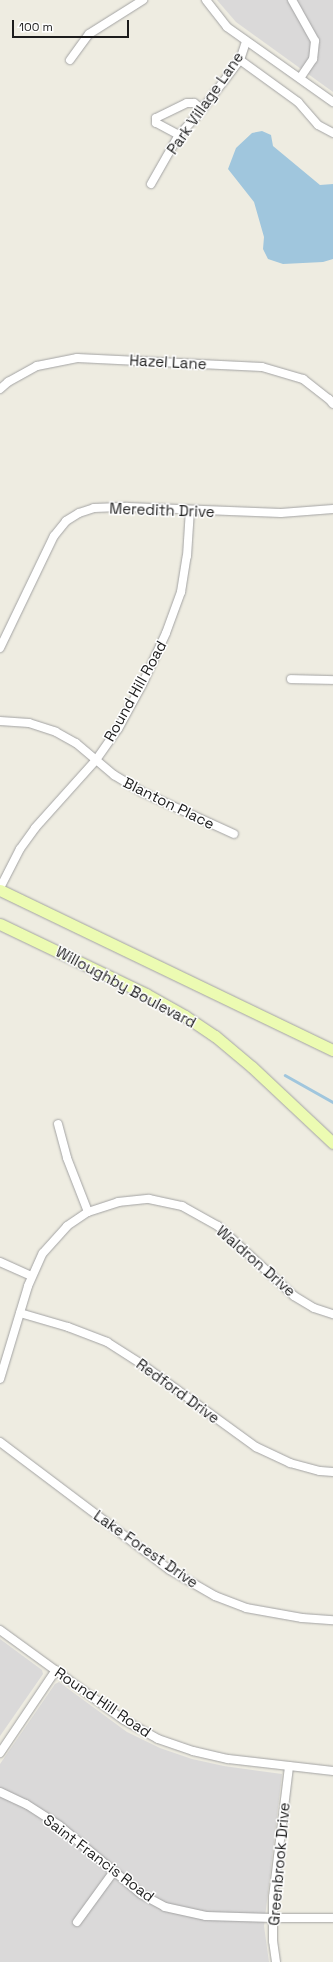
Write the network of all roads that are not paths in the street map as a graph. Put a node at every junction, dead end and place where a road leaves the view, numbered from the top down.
1 (143, 0) edge
2 (206, 0) edge
3 (292, 0) edge
4 (246, 42) junction
5 (70, 60) dead end
6 (240, 60) junction
7 (300, 78) junction
8 (333, 102) edge
9 (202, 109) junction
10 (333, 133) edge
11 (179, 135) junction
12 (151, 184) dead end
13 (0, 389) edge
14 (333, 404) edge
15 (333, 509) edge
16 (190, 510) junction
17 (0, 648) edge
18 (291, 679) dead end
19 (333, 680) edge
20 (0, 721) edge
21 (96, 760) junction
22 (234, 834) dead end
23 (0, 889) edge
24 (0, 924) edge
25 (333, 1050) edge
26 (58, 1124) dead end
27 (333, 1144) edge
28 (88, 1212) junction
29 (0, 1262) edge
30 (31, 1276) junction
31 (20, 1313) junction
32 (333, 1314) edge
33 (0, 1379) edge
34 (0, 1442) edge
35 (333, 1472) edge
36 (333, 1620) edge
37 (0, 1630) edge
38 (56, 1670) junction
39 (0, 1753) edge
40 (289, 1766) junction
41 (333, 1771) edge
42 (0, 1792) edge
43 (114, 1871) junction
44 (272, 1918) junction
45 (333, 1918) edge
46 (77, 1922) dead end
47 (276, 1962) edge

1 - 5 street
2 - 4 street
3 - 7 street
4 - 6 street, Park Village Lane
4 - 7 street
6 - 9 street, Park Village Lane
6 - 10 street
7 - 8 street
9 - 11 street, Park Village Lane
9 - 11 street
11 - 12 street, Park Village Lane
13 - 14 street, Hazel Lane
15 - 16 street, Meredith Drive
16 - 17 street, Meredith Drive
16 - 21 street, Round Hill Road
18 - 19 street
20 - 21 street, Blanton Place
21 - 22 street, Blanton Place
21 - 23 street, Round Hill Road
23 - 25 street, Willoughby Boulevard
24 - 27 street, Willoughby Boulevard
26 - 28 street
28 - 30 street, Waldron Drive
28 - 32 street, Waldron Drive
29 - 30 street
30 - 31 street, Waldron Drive
31 - 33 street, Waldron Drive
31 - 35 street, Redford Drive
34 - 36 street, Lake Forest Drive
37 - 38 street, Round Hill Road
38 - 39 street
38 - 40 street, Round Hill Road
40 - 41 street, Round Hill Road
40 - 44 street, Greenbrook Drive
42 - 43 street, Saint Francis Road
43 - 44 street, Saint Francis Road
43 - 46 street
44 - 45 street, Saint Francis Road
44 - 47 street, Greenbrook Drive

